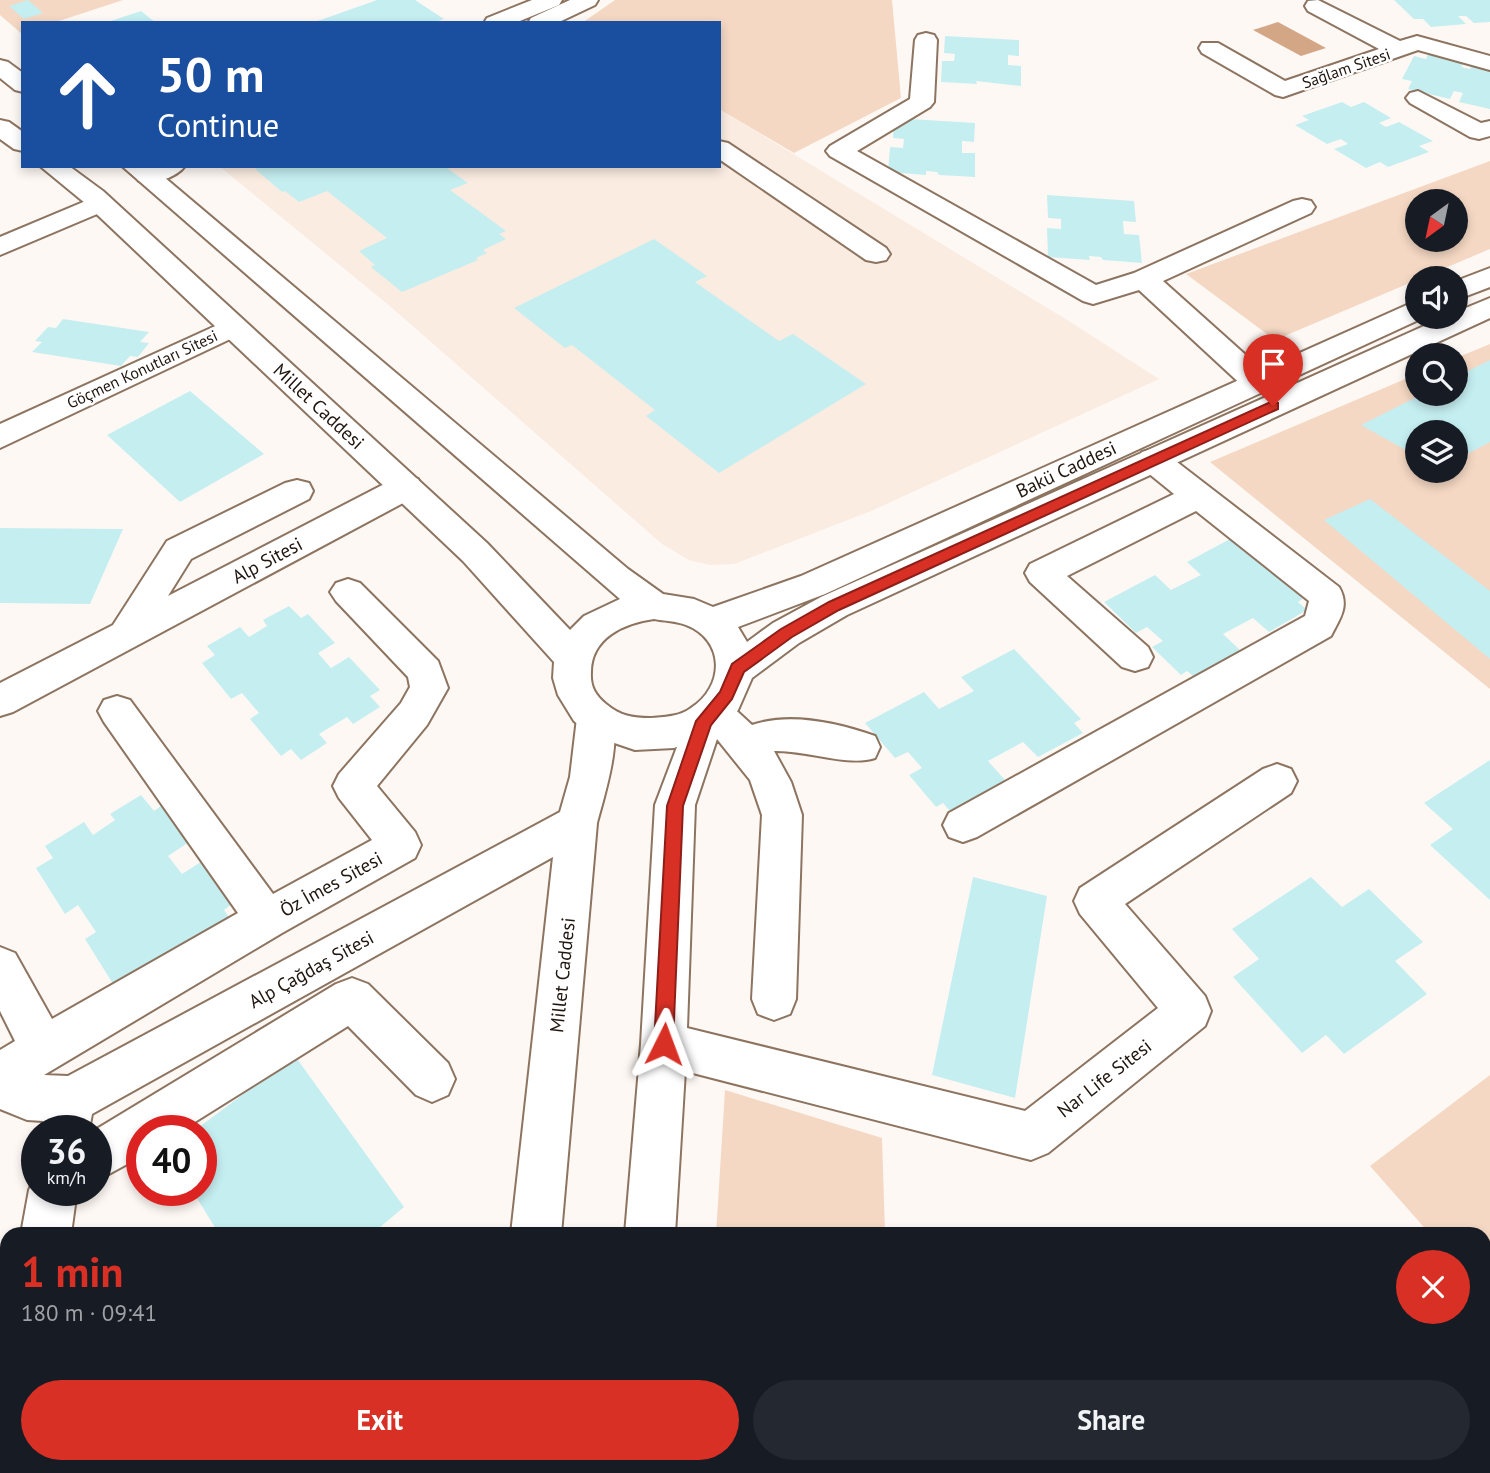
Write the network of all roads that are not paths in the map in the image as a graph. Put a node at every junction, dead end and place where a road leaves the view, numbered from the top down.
1 (551, 0) edge
2 (584, 0) edge
3 (1316, 6) dead end
4 (500, 21) edge
5 (543, 21) edge
6 (926, 40) dead end
7 (1210, 48) dead end
8 (1397, 50) junction
9 (1490, 63) edge
10 (0, 67) edge
11 (21, 83) edge
12 (1418, 98) dead end
13 (0, 127) edge
14 (1490, 128) edge
15 (21, 143) edge
16 (721, 149) edge
17 (111, 180) edge
18 (1302, 207) dead end
19 (6, 237) edge
20 (876, 254) dead end
21 (1490, 276) edge
22 (1144, 279) junction
23 (1468, 286) edge
24 (1490, 307) edge
25 (1405, 315) edge
26 (233, 327) junction
27 (1257, 382) junction
28 (0, 406) edge
29 (50, 413) junction
30 (0, 437) edge
31 (1153, 460) junction
32 (406, 487) junction
33 (297, 491) dead end
34 (1198, 496) junction
35 (348, 592) dead end
36 (654, 606) junction
37 (712, 622) junction
38 (127, 633) junction
39 (1135, 657) dead end
40 (573, 660) junction
41 (738, 669) junction
42 (0, 701) edge
43 (117, 711) dead end
44 (709, 717) junction
45 (596, 718) junction
46 (748, 743) junction
47 (861, 747) dead end
48 (1277, 781) dead end
49 (577, 823) junction
50 (963, 825) dead end
51 (267, 919) junction
52 (0, 967) edge
53 (774, 999) dead end
54 (664, 1044) junction
55 (44, 1049) junction
56 (0, 1075) edge
57 (432, 1079) dead end
58 (0, 1086) edge
59 (68, 1115) edge
60 (112, 1147) edge
61 (50, 1206) edge
62 (47, 1227) edge
63 (537, 1227) edge
64 (651, 1227) edge

1 - 4 main road
2 - 5 main road
3 - 8 main road
6 - 22 main road
7 - 8 main road, Sağlam Sitesi
8 - 9 main road, Sağlam Sitesi
10 - 11 main road
12 - 14 main road
13 - 15 main road
16 - 20 main road
17 - 19 main road
17 - 26 main road, Millet Caddesi
17 - 36 main road
18 - 22 main road
21 - 23 main road
22 - 27 main road
24 - 31 main road, Bakü Caddesi
25 - 27 main road, Bakü Caddesi
26 - 29 main road, Göçmen Konutları Sitesi
26 - 32 main road, Millet Caddesi
27 - 37 main road, Bakü Caddesi
28 - 29 main road, Göçmen Konutları Sitesi
29 - 30 main road, Göçmen Konutları Sitesi
31 - 34 main road
31 - 41 main road, Bakü Caddesi
32 - 38 main road, Alp Sitesi
32 - 40 main road, Millet Caddesi
33 - 38 main road, Alp Sitesi
34 - 39 main road
34 - 50 main road
35 - 51 main road, Öz İmes Sitesi
36 - 37 main road
36 - 40 main road
37 - 41 main road
38 - 42 main road, Alp Sitesi
40 - 45 main road
41 - 44 main road
43 - 51 main road, Öz İmes Sitesi
44 - 45 main road
44 - 46 main road
44 - 54 main road
45 - 49 main road, Millet Caddesi
46 - 47 main road
46 - 53 main road
48 - 54 main road, Nar Life Sitesi
49 - 59 main road, Alp Çağdaş Sitesi
49 - 63 main road, Millet Caddesi
51 - 55 main road, Öz İmes Sitesi
52 - 55 main road
54 - 64 main road
55 - 56 main road, Öz İmes Sitesi
57 - 60 main road
58 - 59 main road
61 - 62 main road

